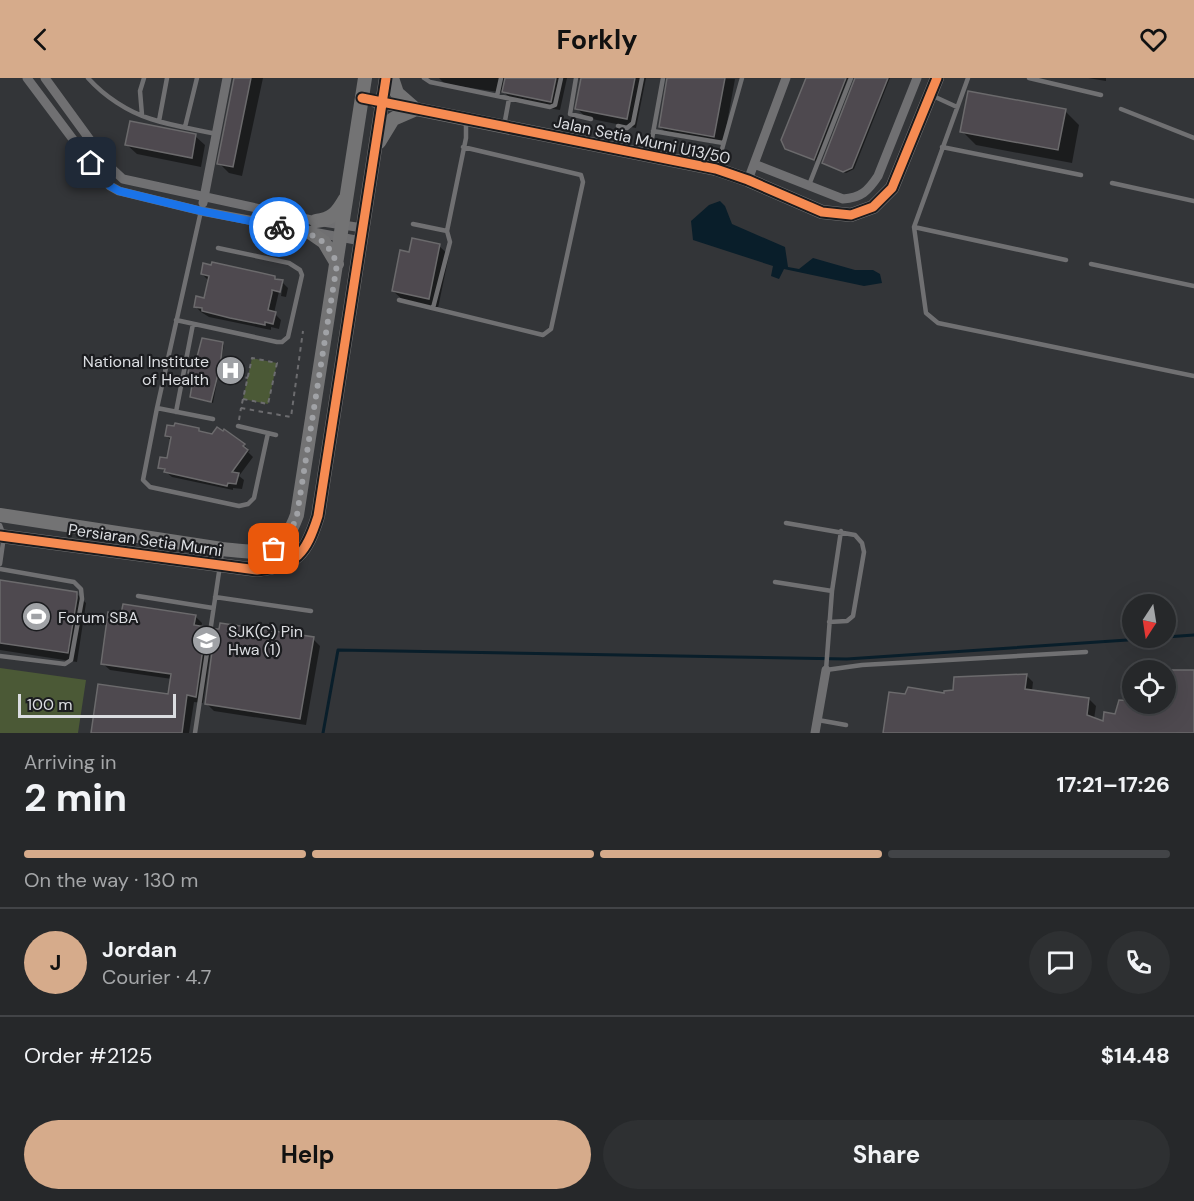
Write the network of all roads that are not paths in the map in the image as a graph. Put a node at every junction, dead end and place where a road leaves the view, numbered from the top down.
1 (27, 78) edge
2 (88, 78) edge
3 (144, 78) edge
4 (167, 78) edge
5 (197, 78) edge
6 (227, 78) edge
7 (365, 78) edge
8 (386, 78) edge
9 (392, 78) edge
10 (424, 78) edge
11 (501, 78) edge
12 (561, 78) edge
13 (576, 78) edge
14 (642, 78) edge
15 (663, 78) edge
16 (742, 78) edge
17 (786, 78) edge
18 (851, 78) edge
19 (917, 78) edge
20 (937, 78) edge
21 (968, 78) edge
22 (1029, 78) edge
23 (48, 80) edge
24 (930, 95) junction
25 (1101, 95) dead end
26 (497, 96) junction
27 (362, 98) junction
28 (509, 99) junction
29 (382, 102) junction
30 (957, 108) junction
31 (416, 109) junction
32 (1121, 109) dead end
33 (142, 115) junction
34 (466, 119) junction
35 (591, 119) dead end
36 (159, 121) junction
37 (618, 126) dead end
38 (185, 127) junction
39 (504, 127) junction
40 (653, 131) junction
41 (216, 134) junction
42 (1194, 138) edge
43 (723, 143) junction
44 (463, 147) junction
45 (942, 147) junction
46 (374, 150) junction
47 (649, 156) junction
48 (754, 164) junction
49 (716, 169) junction
50 (1081, 175) dead end
51 (748, 180) junction
52 (1112, 183) dead end
53 (809, 185) junction
54 (348, 193) junction
55 (204, 197) junction
56 (1194, 201) edge
57 (201, 211) junction
58 (413, 224) dead end
59 (314, 227) junction
60 (914, 227) junction
61 (447, 231) junction
62 (342, 232) junction
63 (362, 235) junction
64 (218, 248) dead end
65 (1066, 260) dead end
66 (337, 264) junction
67 (1090, 264) dead end
68 (1194, 286) edge
69 (399, 300) dead end
70 (433, 308) junction
71 (176, 320) junction
72 (193, 324) junction
73 (1194, 376) edge
74 (157, 408) junction
75 (176, 412) junction
76 (213, 419) dead end
77 (238, 426) road end
78 (268, 433) junction
79 (276, 435) dead end
80 (0, 515) edge
81 (786, 523) dead end
82 (841, 531) junction
83 (2, 532) edge
84 (222, 549) junction
85 (0, 564) edge
86 (219, 566) junction
87 (0, 569) edge
88 (775, 582) dead end
89 (832, 591) junction
90 (138, 596) dead end
91 (215, 597) junction
92 (213, 609) junction
93 (311, 611) dead end
94 (829, 622) junction
95 (1086, 652) dead end
96 (0, 656) edge
97 (827, 665) junction
98 (818, 720) junction
99 (846, 725) dead end
100 (195, 733) edge
101 (816, 733) edge

1 - 57 street
2 - 33 lane
3 - 33 lane
4 - 36 lane
5 - 38 lane
6 - 41 street
7 - 27 street, Persiaran Setia Murni
8 - 29 street, Persiaran Setia Murni
9 - 31 street
10 - 26 lane
11 - 26 lane
12 - 28 lane
13 - 35 lane
14 - 37 lane
15 - 40 lane
16 - 43 lane
17 - 48 street
18 - 53 lane
19 - 53 street
20 - 24 street, Jalan Setia Murni U13/50
21 - 30 lane
22 - 25 lane
23 - 55 street
24 - 30 lane
24 - 51 street, Jalan Setia Murni U13/50
26 - 28 lane
27 - 29 street, Jalan Setia Murni U13/50
27 - 54 street, Persiaran Setia Murni
28 - 39 lane
29 - 31 street, Jalan Setia Murni U13/50
29 - 46 street, Persiaran Setia Murni
30 - 45 lane
31 - 34 street, Jalan Setia Murni U13/50
31 - 46 street
32 - 42 lane
33 - 36 lane
34 - 39 street, Jalan Setia Murni U13/50
34 - 44 lane
36 - 38 lane
38 - 41 lane
39 - 47 street, Jalan Setia Murni U13/50
40 - 43 lane
40 - 47 lane
41 - 55 street
43 - 49 lane
44 - 61 lane
44 - 70 lane
45 - 50 lane
45 - 60 lane
46 - 63 street, Persiaran Setia Murni
47 - 49 street, Jalan Setia Murni U13/50
48 - 51 street
48 - 53 street
49 - 51 street, Jalan Setia Murni U13/50
52 - 56 lane
54 - 59 street
54 - 62 street, Persiaran Setia Murni
55 - 57 street
55 - 59 street
57 - 59 street
57 - 71 lane
58 - 61 lane
59 - 62 street
59 - 66 street
60 - 65 lane
60 - 73 lane
61 - 70 lane
62 - 63 street
62 - 66 street, Persiaran Setia Murni
63 - 86 street, Persiaran Setia Murni
64 - 72 lane
66 - 84 street, Persiaran Setia Murni
67 - 68 lane
69 - 70 lane
71 - 72 lane
71 - 74 lane
72 - 75 lane
74 - 75 lane
74 - 78 lane
75 - 76 lane
77 - 78 lane
78 - 79 lane
80 - 84 street, Persiaran Setia Murni
81 - 82 lane
82 - 89 lane
82 - 94 lane
83 - 85 lane
83 - 86 street, Persiaran Setia Murni
84 - 86 lane
86 - 91 lane
87 - 96 lane
88 - 89 lane
89 - 94 lane
90 - 92 lane
91 - 92 lane
91 - 93 lane
92 - 100 lane
94 - 97 lane
95 - 97 lane
97 - 98 street
98 - 99 lane
98 - 101 street

